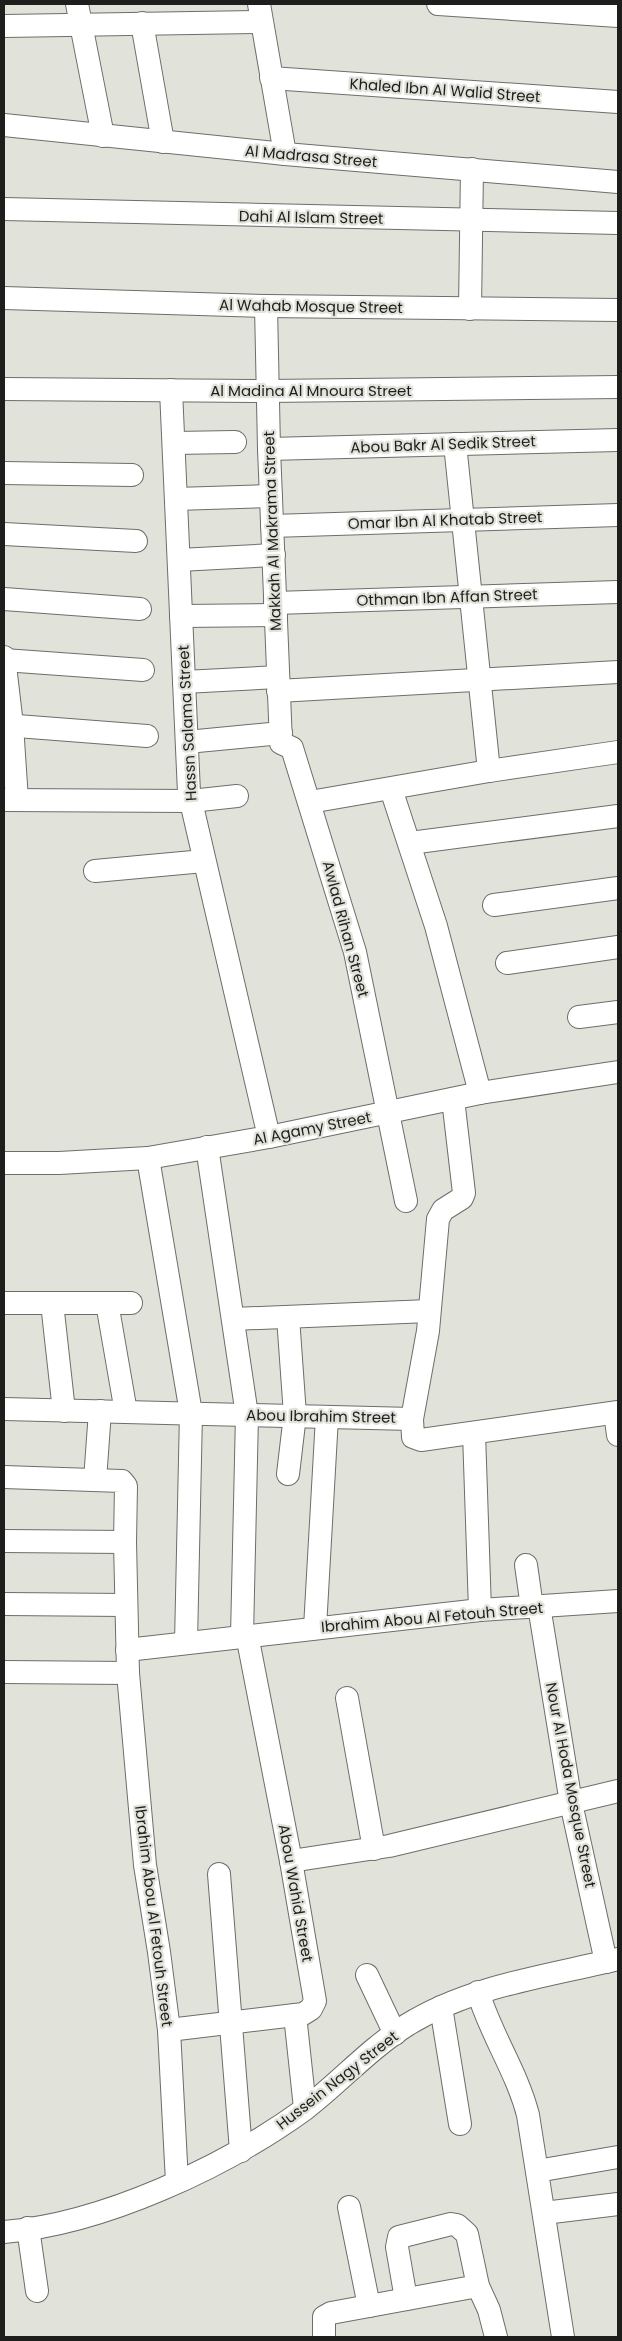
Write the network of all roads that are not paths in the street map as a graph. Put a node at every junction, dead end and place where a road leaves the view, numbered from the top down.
1 (438, 4) edge
2 (609, 11) edge
3 (260, 13) edge
4 (79, 14) edge
5 (142, 23) junction
6 (4, 26) edge
7 (271, 78) junction
8 (618, 102) edge
9 (4, 125) edge
10 (103, 136) junction
11 (163, 142) junction
12 (285, 154) junction
13 (472, 170) junction
14 (618, 182) edge
15 (4, 209) edge
16 (471, 220) junction
17 (618, 223) edge
18 (4, 298) edge
19 (266, 306) junction
20 (470, 309) junction
21 (618, 310) edge
22 (618, 387) edge
23 (4, 389) edge
24 (171, 390) junction
25 (267, 391) junction
26 (618, 440) edge
27 (235, 442) dead end
28 (174, 444) junction
29 (455, 444) junction
30 (268, 449) junction
31 (4, 473) edge
32 (132, 475) dead end
33 (271, 496) junction
34 (176, 499) junction
35 (618, 515) edge
36 (463, 520) junction
37 (272, 526) junction
38 (4, 534) edge
39 (136, 541) dead end
40 (274, 555) junction
41 (178, 560) junction
42 (618, 592) edge
43 (471, 596) junction
44 (4, 599) edge
45 (140, 609) dead end
46 (276, 609) junction
47 (181, 616) junction
48 (4, 659) edge
49 (143, 670) dead end
50 (618, 672) edge
51 (480, 680) junction
52 (184, 682) junction
53 (278, 684) junction
54 (8, 725) edge
55 (147, 736) dead end
56 (287, 740) junction
57 (187, 742) junction
58 (618, 752) edge
59 (489, 771) junction
60 (390, 789) junction
61 (237, 796) dead end
62 (10, 800) edge
63 (190, 801) junction
64 (310, 802) junction
65 (618, 816) edge
66 (410, 843) junction
67 (204, 861) junction
68 (95, 870) dead end
69 (618, 888) edge
70 (494, 905) dead end
71 (618, 948) edge
72 (508, 963) dead end
73 (618, 1012) edge
74 (579, 1017) dead end
75 (618, 1072) edge
76 (480, 1093) junction
77 (453, 1098) junction
78 (388, 1112) junction
79 (269, 1137) junction
80 (207, 1147) junction
81 (148, 1158) junction
82 (4, 1163) edge
83 (406, 1201) dead end
84 (130, 1302) dead end
85 (4, 1303) edge
86 (52, 1303) junction
87 (107, 1303) junction
88 (429, 1311) junction
89 (288, 1317) junction
90 (233, 1319) junction
91 (4, 1409) edge
92 (64, 1411) junction
93 (100, 1411) junction
94 (126, 1412) junction
95 (191, 1413) junction
96 (617, 1413) edge
97 (247, 1415) junction
98 (295, 1415) junction
99 (327, 1417) junction
100 (412, 1418) junction
101 (474, 1433) junction
102 (618, 1435) edge
103 (288, 1474) dead end
104 (4, 1477) edge
105 (95, 1480) junction
106 (4, 1541) edge
107 (125, 1542) junction
108 (526, 1565) dead end
109 (618, 1601) edge
110 (4, 1604) edge
111 (126, 1605) junction
112 (535, 1606) junction
113 (480, 1610) junction
114 (315, 1628) junction
115 (245, 1636) junction
116 (186, 1644) junction
117 (127, 1650) junction
118 (4, 1672) edge
119 (128, 1673) junction
120 (347, 1698) dead end
121 (618, 1791) edge
122 (571, 1803) junction
123 (374, 1849) junction
124 (292, 1861) junction
125 (218, 1874) dead end
126 (612, 1961) edge
127 (367, 1975) dead end
128 (478, 1992) junction
129 (441, 2007) junction
130 (295, 2015) junction
131 (230, 2023) junction
132 (169, 2030) junction
133 (395, 2034) junction
134 (305, 2108) junction
135 (460, 2124) dead end
136 (241, 2151) junction
137 (618, 2157) edge
138 (537, 2171) junction
139 (177, 2182) junction
140 (618, 2204) edge
141 (349, 2207) dead end
142 (544, 2213) junction
143 (28, 2228) junction
144 (4, 2232) edge
145 (478, 2286) junction
146 (37, 2291) dead end
147 (406, 2299) junction
148 (369, 2306) junction
149 (324, 2337) edge
150 (496, 2337) edge
151 (563, 2337) edge

1 - 2 street
3 - 5 street
3 - 7 street
4 - 5 street
4 - 6 street
4 - 10 street
5 - 11 street
7 - 8 street, Khaled Ibn Al Walid Street
7 - 12 street
9 - 10 street, Al Madrasa Street
10 - 11 street, Al Madrasa Street
11 - 12 street, Al Madrasa Street
12 - 13 street, Al Madrasa Street
13 - 14 street, Al Madrasa Street
13 - 16 street
15 - 16 street, Dahi Al Islam Street
16 - 17 street, Dahi Al Islam Street
16 - 20 street
18 - 19 street, Al Wahab Mosque Street
19 - 20 street, Al Wahab Mosque Street
19 - 25 street, Makkah Al Makrama Street
20 - 21 street, Al Wahab Mosque Street
22 - 25 street, Al Madina Al Mnoura Street
23 - 24 street, Al Madina Al Mnoura Street
24 - 25 street, Al Madina Al Mnoura Street
24 - 28 street, Hassn Salama Street
25 - 30 street, Makkah Al Makrama Street
26 - 29 street, Abou Bakr Al Sedik Street
27 - 28 street
28 - 34 street, Hassn Salama Street
29 - 30 street, Abou Bakr Al Sedik Street
29 - 36 street
30 - 33 street, Makkah Al Makrama Street
31 - 32 street
33 - 34 street
33 - 37 street, Makkah Al Makrama Street
34 - 41 street, Hassn Salama Street
35 - 36 street, Omar Ibn Al Khatab Street
36 - 37 street, Omar Ibn Al Khatab Street
36 - 43 street
37 - 40 street, Makkah Al Makrama Street
38 - 39 street
40 - 41 street
40 - 46 street, Makkah Al Makrama Street
41 - 47 street, Hassn Salama Street
42 - 43 street, Othman Ibn Affan Street
43 - 46 street, Othman Ibn Affan Street
43 - 51 street
44 - 45 street
46 - 47 street, Othman Ibn Affan Street
46 - 53 street, Makkah Al Makrama Street
47 - 52 street, Hassn Salama Street
48 - 49 street
48 - 54 street
50 - 51 street
51 - 53 street
51 - 59 street
52 - 53 street
52 - 57 street, Hassn Salama Street
53 - 56 street, Makkah Al Makrama Street
54 - 55 street
54 - 62 street
56 - 57 street
56 - 64 street, Awlad Rihan Street
57 - 63 street, Hassn Salama Street
58 - 59 street
59 - 60 street
60 - 64 street
60 - 66 street
61 - 63 street
62 - 63 street
63 - 67 street, Hassn Salama Street
64 - 78 street, Awlad Rihan Street
65 - 66 street
66 - 76 street
67 - 68 street
67 - 79 street, Hassn Salama Street
69 - 70 street
71 - 72 street
73 - 74 street
75 - 76 street, Al Agamy Street
76 - 77 street, Al Agamy Street
77 - 78 street, Al Agamy Street
77 - 88 street
78 - 79 street, Al Agamy Street
78 - 83 street, Awlad Rihan Street
79 - 80 street, Al Agamy Street
80 - 81 street, Al Agamy Street
80 - 90 street, Abou Wahid Street
81 - 82 street, Al Agamy Street
81 - 95 street
84 - 87 street
85 - 86 street
86 - 87 street
86 - 92 street
87 - 94 street
88 - 89 street
88 - 100 street
89 - 90 street
89 - 98 street
90 - 97 street, Abou Wahid Street
91 - 92 street, Abou Ibrahim Street
92 - 93 street, Abou Ibrahim Street
93 - 94 street, Abou Ibrahim Street
93 - 105 street
94 - 95 street, Abou Ibrahim Street
95 - 97 street, Abou Ibrahim Street
95 - 116 street
96 - 101 street, Abou Ibrahim Street
96 - 102 street
97 - 98 street, Abou Ibrahim Street
97 - 115 street, Abou Wahid Street
98 - 99 street, Abou Ibrahim Street
98 - 103 street
99 - 100 street, Abou Ibrahim Street
99 - 114 street
100 - 101 street, Abou Ibrahim Street
101 - 113 street
104 - 105 street
105 - 107 street, Ibrahim Abou Al Fetouh Street
106 - 107 street
107 - 111 street, Ibrahim Abou Al Fetouh Street
108 - 112 street, Nour Al Hoda Mosque Street
109 - 112 street, Ibrahim Abou Al Fetouh Street
110 - 111 street
111 - 117 street, Ibrahim Abou Al Fetouh Street
112 - 113 street, Ibrahim Abou Al Fetouh Street
112 - 122 street, Nour Al Hoda Mosque Street
113 - 114 street, Ibrahim Abou Al Fetouh Street
114 - 115 street, Ibrahim Abou Al Fetouh Street
115 - 116 street, Ibrahim Abou Al Fetouh Street
115 - 124 street, Abou Wahid Street
116 - 117 street, Ibrahim Abou Al Fetouh Street
117 - 119 street, Ibrahim Abou Al Fetouh Street
118 - 119 street
119 - 132 street, Ibrahim Abou Al Fetouh Street
120 - 123 street
121 - 122 street
122 - 123 street
122 - 126 street, Nour Al Hoda Mosque Street
123 - 124 street
124 - 130 street, Abou Wahid Street
125 - 131 street
126 - 128 street, Hussein Nagy Street
127 - 133 street
128 - 129 street, Hussein Nagy Street
128 - 138 street
129 - 133 street, Hussein Nagy Street
129 - 135 street
130 - 131 street, Abou Wahid Street
130 - 134 street
131 - 132 street, Abou Wahid Street
131 - 136 street
132 - 139 street, Ibrahim Abou Al Fetouh Street
133 - 134 street, Hussein Nagy Street
134 - 136 street, Hussein Nagy Street
136 - 139 street, Hussein Nagy Street
137 - 138 street
138 - 142 street
139 - 143 street, Hussein Nagy Street
140 - 142 street
141 - 148 street
142 - 151 street
143 - 144 street, Hussein Nagy Street
143 - 146 street
145 - 147 street
145 - 147 street
145 - 150 street
147 - 148 street
148 - 149 street

